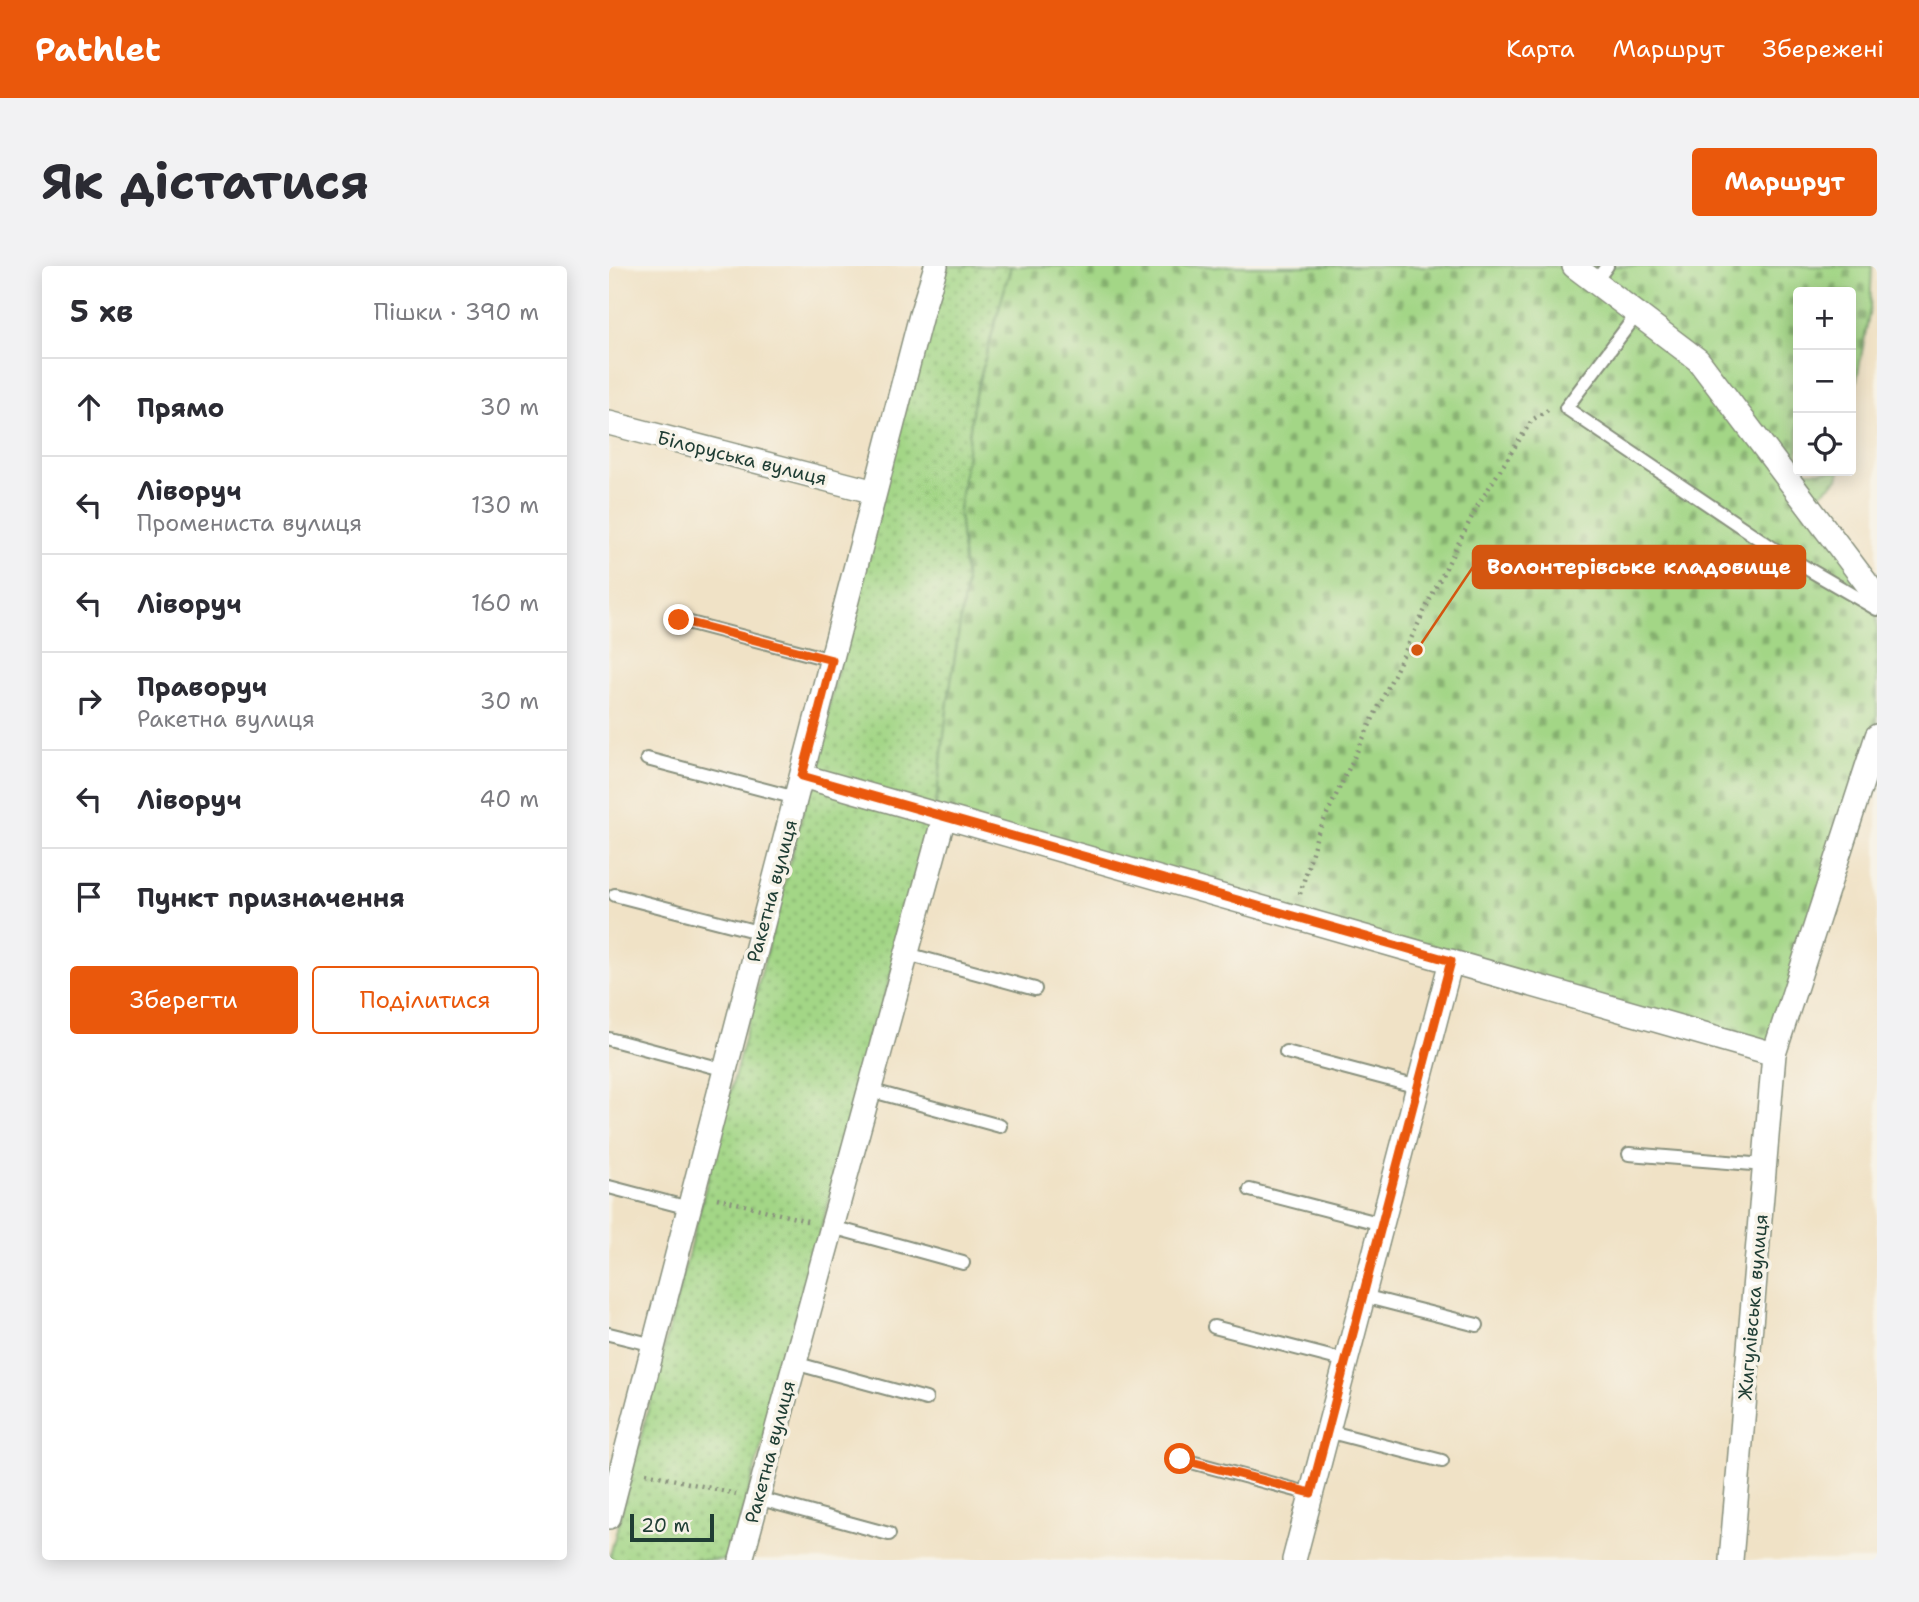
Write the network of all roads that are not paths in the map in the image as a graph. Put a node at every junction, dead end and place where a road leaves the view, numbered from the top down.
1 (936, 266) edge
2 (1574, 266) edge
3 (1601, 274) edge
4 (1637, 314) junction
5 (609, 423) edge
6 (875, 492) junction
7 (1877, 597) edge
8 (1877, 608) edge
9 (679, 620) dead end
10 (832, 660) junction
11 (1877, 736) edge
12 (647, 759) dead end
13 (799, 787) junction
14 (944, 817) junction
15 (615, 895) dead end
16 (761, 933) junction
17 (907, 954) junction
18 (1451, 961) junction
19 (1035, 989) dead end
20 (609, 1040) edge
21 (1286, 1052) dead end
22 (1774, 1054) junction
23 (726, 1070) junction
24 (1417, 1087) junction
25 (869, 1090) junction
26 (1000, 1126) dead end
27 (1629, 1154) dead end
28 (1765, 1165) junction
29 (609, 1187) edge
30 (1250, 1190) dead end
31 (692, 1200) junction
32 (1382, 1224) junction
33 (832, 1227) junction
34 (963, 1263) dead end
35 (1363, 1296) junction
36 (1477, 1325) dead end
37 (1214, 1327) dead end
38 (609, 1334) edge
39 (654, 1345) junction
40 (1346, 1361) junction
41 (794, 1363) junction
42 (926, 1399) dead end
43 (1327, 1431) junction
44 (1180, 1459) dead end
45 (1442, 1461) dead end
46 (616, 1475) edge
47 (1311, 1493) junction
48 (757, 1498) junction
49 (609, 1517) edge
50 (889, 1534) dead end
51 (741, 1560) edge
52 (1294, 1560) edge
53 (1731, 1560) edge

1 - 6 street, Ракетна вулиця
2 - 3 street
3 - 4 street
4 - 7 street
4 - 8 lane
5 - 6 street, Білоруська вулиця
6 - 10 street, Ракетна вулиця
9 - 10 lane
10 - 13 street, Ракетна вулиця
11 - 22 street, Жигулівська вулиця
12 - 13 lane
13 - 14 street
13 - 16 street, Ракетна вулиця
14 - 17 street, Ракетна вулиця
14 - 18 street
15 - 16 lane
16 - 23 street, Ракетна вулиця
17 - 19 lane
17 - 25 street, Ракетна вулиця
18 - 22 street
18 - 24 street
20 - 23 lane
21 - 24 lane
22 - 28 street, Жигулівська вулиця
23 - 31 street, Ракетна вулиця
24 - 32 street
25 - 26 lane
25 - 33 street, Ракетна вулиця
27 - 28 lane
28 - 53 street, Жигулівська вулиця
29 - 31 lane
30 - 32 lane
31 - 39 street, Ракетна вулиця
32 - 35 street
33 - 34 lane
33 - 41 street, Ракетна вулиця
35 - 36 lane
35 - 40 street
37 - 40 lane
38 - 39 lane
39 - 46 street, Ракетна вулиця
40 - 43 street
41 - 42 lane
41 - 48 street, Ракетна вулиця
43 - 45 lane
43 - 47 street
44 - 47 lane
46 - 49 street, Ракетна вулиця
47 - 52 street
48 - 50 lane
48 - 51 street, Ракетна вулиця

